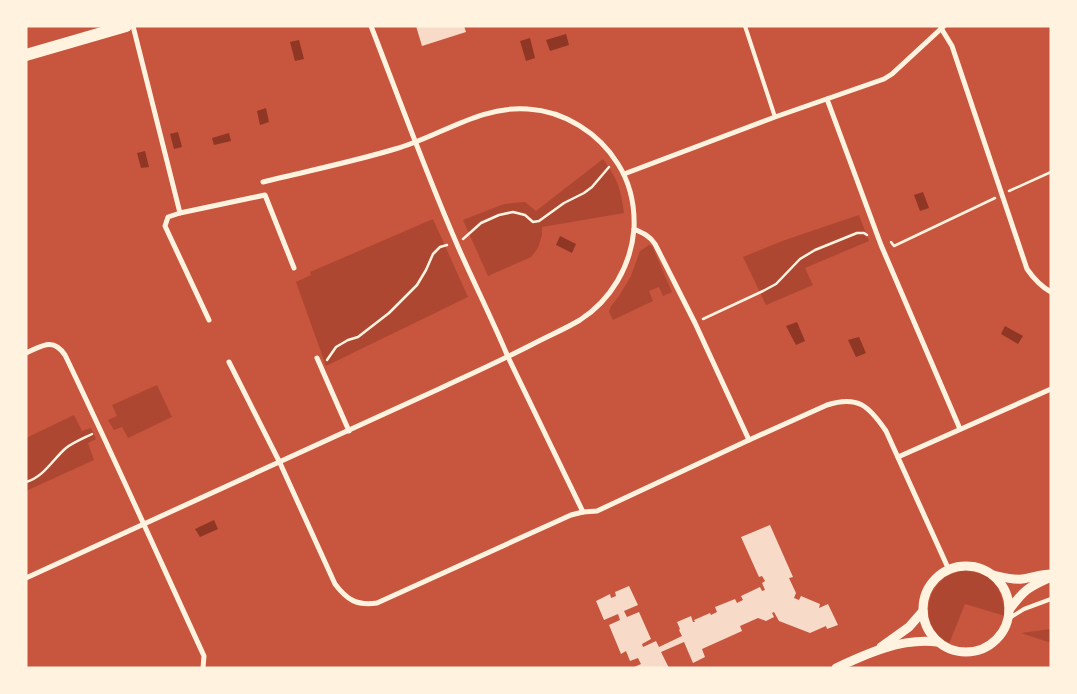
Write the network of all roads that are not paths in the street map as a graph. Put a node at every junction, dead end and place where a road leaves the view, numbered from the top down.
1 (126, 26) edge
2 (133, 26) edge
3 (371, 26) edge
4 (745, 26) edge
5 (942, 27) edge
6 (26, 55) edge
7 (827, 99) junction
8 (775, 117) junction
9 (416, 142) junction
10 (624, 174) junction
11 (263, 182) dead end
12 (180, 214) junction
13 (634, 229) junction
14 (294, 268) dead end
15 (1051, 292) edge
16 (209, 320) dead end
17 (26, 353) edge
18 (508, 357) junction
19 (317, 358) dead end
20 (229, 362) dead end
21 (1051, 389) edge
22 (960, 429) junction
23 (349, 431) junction
24 (749, 440) junction
25 (898, 457) junction
26 (280, 463) junction
27 (583, 512) junction
28 (143, 525) junction
29 (949, 570) junction
30 (992, 575) junction
31 (1051, 575) edge
32 (26, 578) edge
33 (1051, 599) edge
34 (922, 611) junction
35 (1009, 614) junction
36 (937, 642) junction
37 (876, 650) junction
38 (203, 668) edge
39 (836, 668) edge

1 - 6 main road
2 - 12 street
3 - 9 street
4 - 8 lane
5 - 7 street
5 - 15 street
7 - 8 street
7 - 22 street
8 - 10 street
9 - 10 street
9 - 11 street
9 - 18 street
10 - 13 street
12 - 14 street
12 - 16 street
13 - 18 street
13 - 24 street
17 - 28 street
18 - 23 street
18 - 27 street
19 - 23 street
20 - 26 street
21 - 22 street
22 - 25 street
23 - 26 street
24 - 25 street
24 - 27 street
25 - 29 street
26 - 27 street
26 - 28 street
28 - 32 street
28 - 38 street
29 - 30 street
29 - 34 street
30 - 31 street
30 - 35 street
31 - 35 street
33 - 35 lane
34 - 36 street
34 - 37 street
35 - 36 street
36 - 37 street
37 - 39 street

